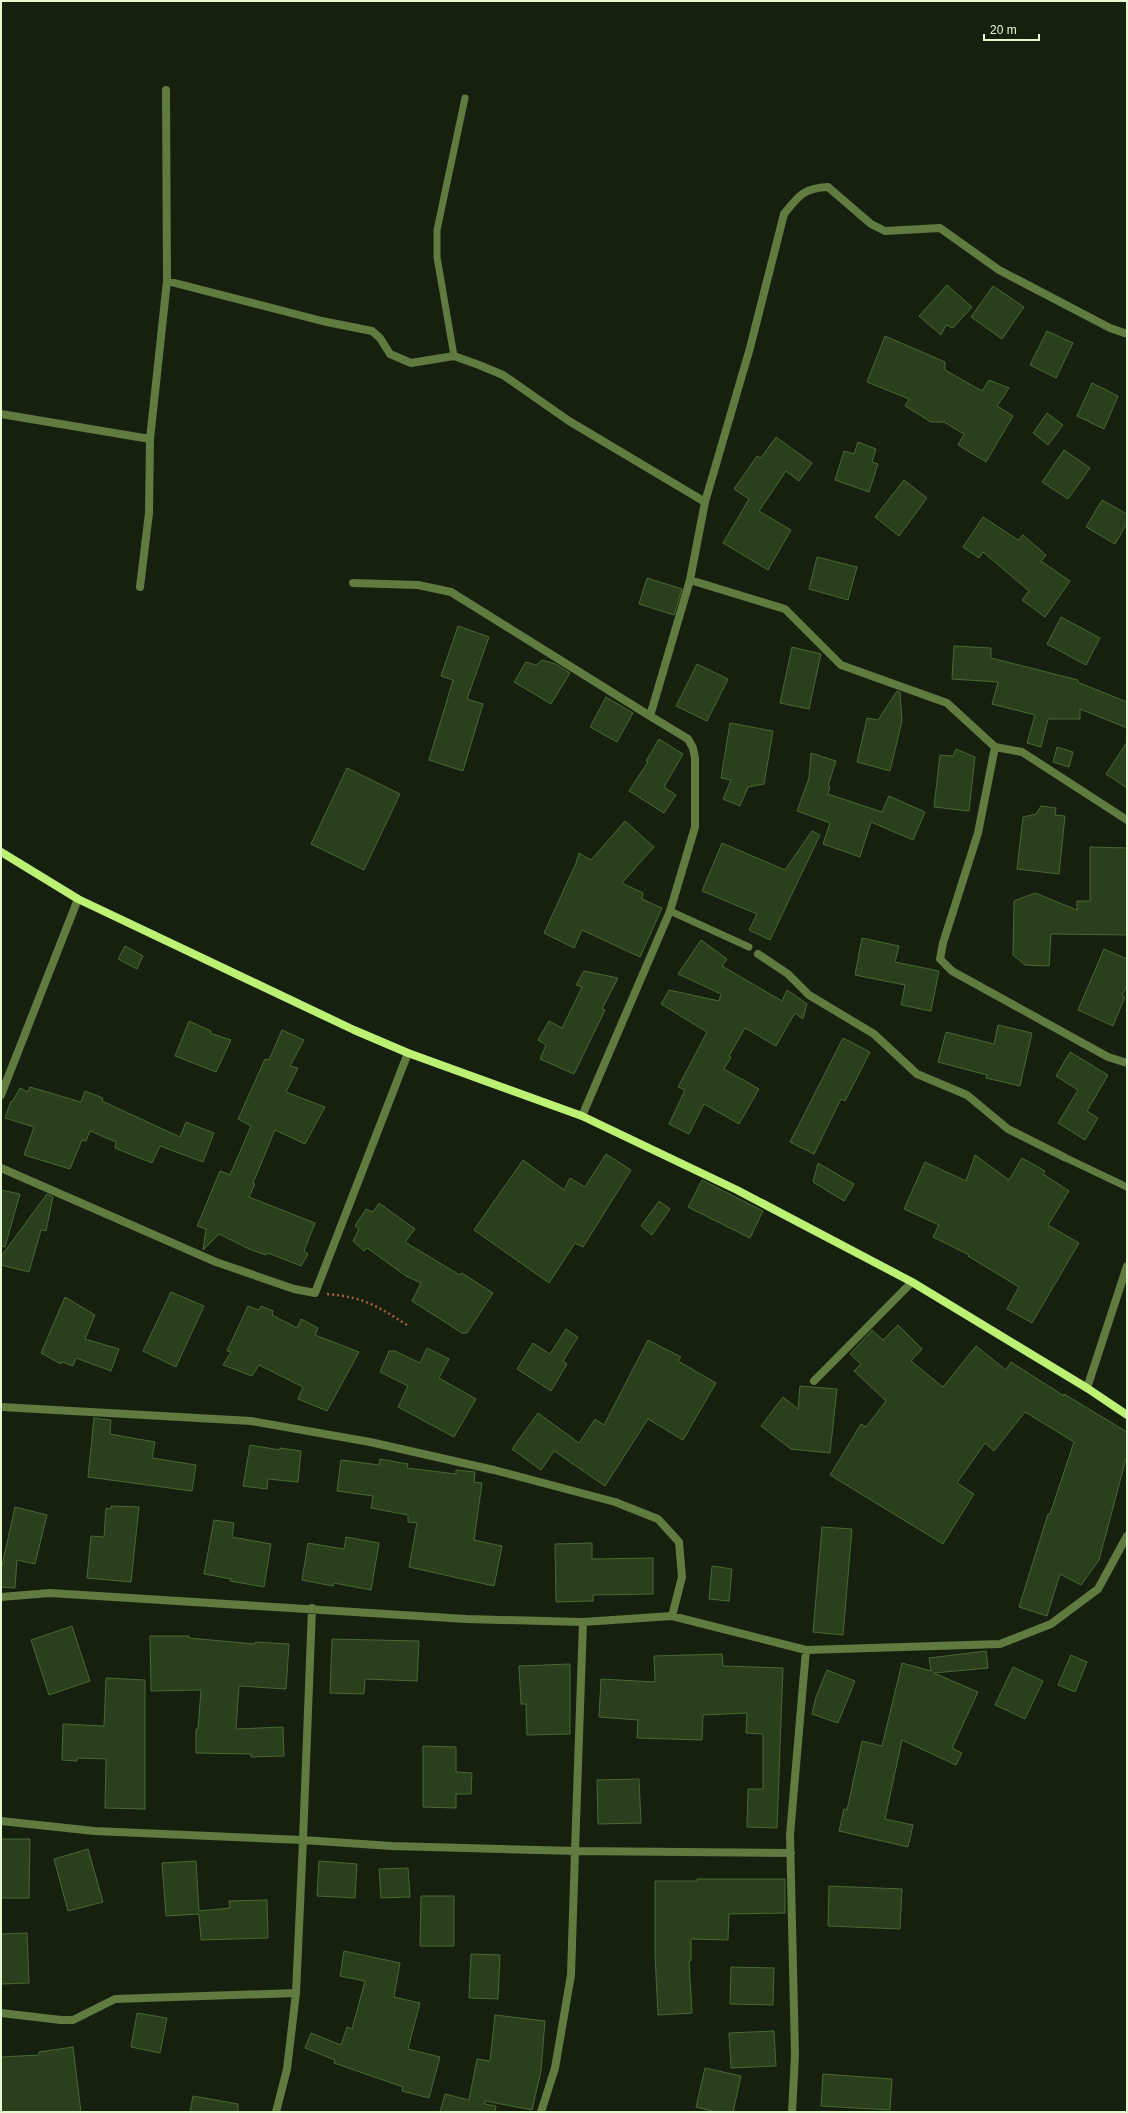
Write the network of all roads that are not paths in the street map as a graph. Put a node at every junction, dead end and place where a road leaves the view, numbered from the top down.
1 (166, 90) dead end
2 (465, 98) dead end
3 (167, 281) junction
4 (1127, 334) edge
5 (454, 356) junction
6 (1, 414) edge
7 (150, 440) junction
8 (705, 502) junction
9 (690, 580) junction
10 (353, 583) dead end
11 (140, 587) dead end
12 (650, 716) junction
13 (995, 747) junction
14 (1127, 820) edge
15 (1, 852) edge
16 (78, 899) junction
17 (670, 910) junction
18 (750, 947) dead end
19 (758, 954) dead end
20 (408, 1053) junction
21 (1127, 1063) edge
22 (1, 1095) edge
23 (582, 1116) junction
24 (1064, 1156) joint
25 (1, 1168) edge
26 (1127, 1187) edge
27 (1127, 1266) edge
28 (912, 1282) junction
29 (814, 1381) dead end
30 (1087, 1388) junction
31 (1, 1407) edge
32 (1127, 1415) edge
33 (1127, 1536) edge
34 (1, 1597) edge
35 (312, 1608) junction
36 (672, 1616) junction
37 (583, 1622) junction
38 (806, 1650) junction
39 (1, 1821) edge
40 (303, 1840) junction
41 (575, 1851) junction
42 (791, 1853) junction
43 (296, 1993) junction
44 (1, 2013) edge
45 (276, 2112) edge
46 (541, 2112) edge
47 (792, 2112) edge

1 - 3 street
2 - 5 lane
3 - 5 street
3 - 7 street
4 - 8 street
5 - 8 street
6 - 7 street
7 - 11 street
8 - 9 street
9 - 12 street
9 - 13 street
10 - 12 street
12 - 17 street
13 - 14 street
13 - 21 street
15 - 16 street
16 - 20 street
16 - 22 street
17 - 18 lane
17 - 23 street
19 - 24 street
20 - 23 street
20 - 25 street
23 - 28 street
24 - 26 lane
27 - 30 street
28 - 29 street
28 - 30 street
30 - 32 street
31 - 36 street
33 - 38 street
34 - 35 street
35 - 37 street
35 - 40 street
36 - 37 street
36 - 38 street
37 - 41 street
38 - 42 street
39 - 40 street
40 - 41 street
40 - 43 street
41 - 42 street
41 - 46 street
42 - 47 street
43 - 44 street
43 - 45 street

